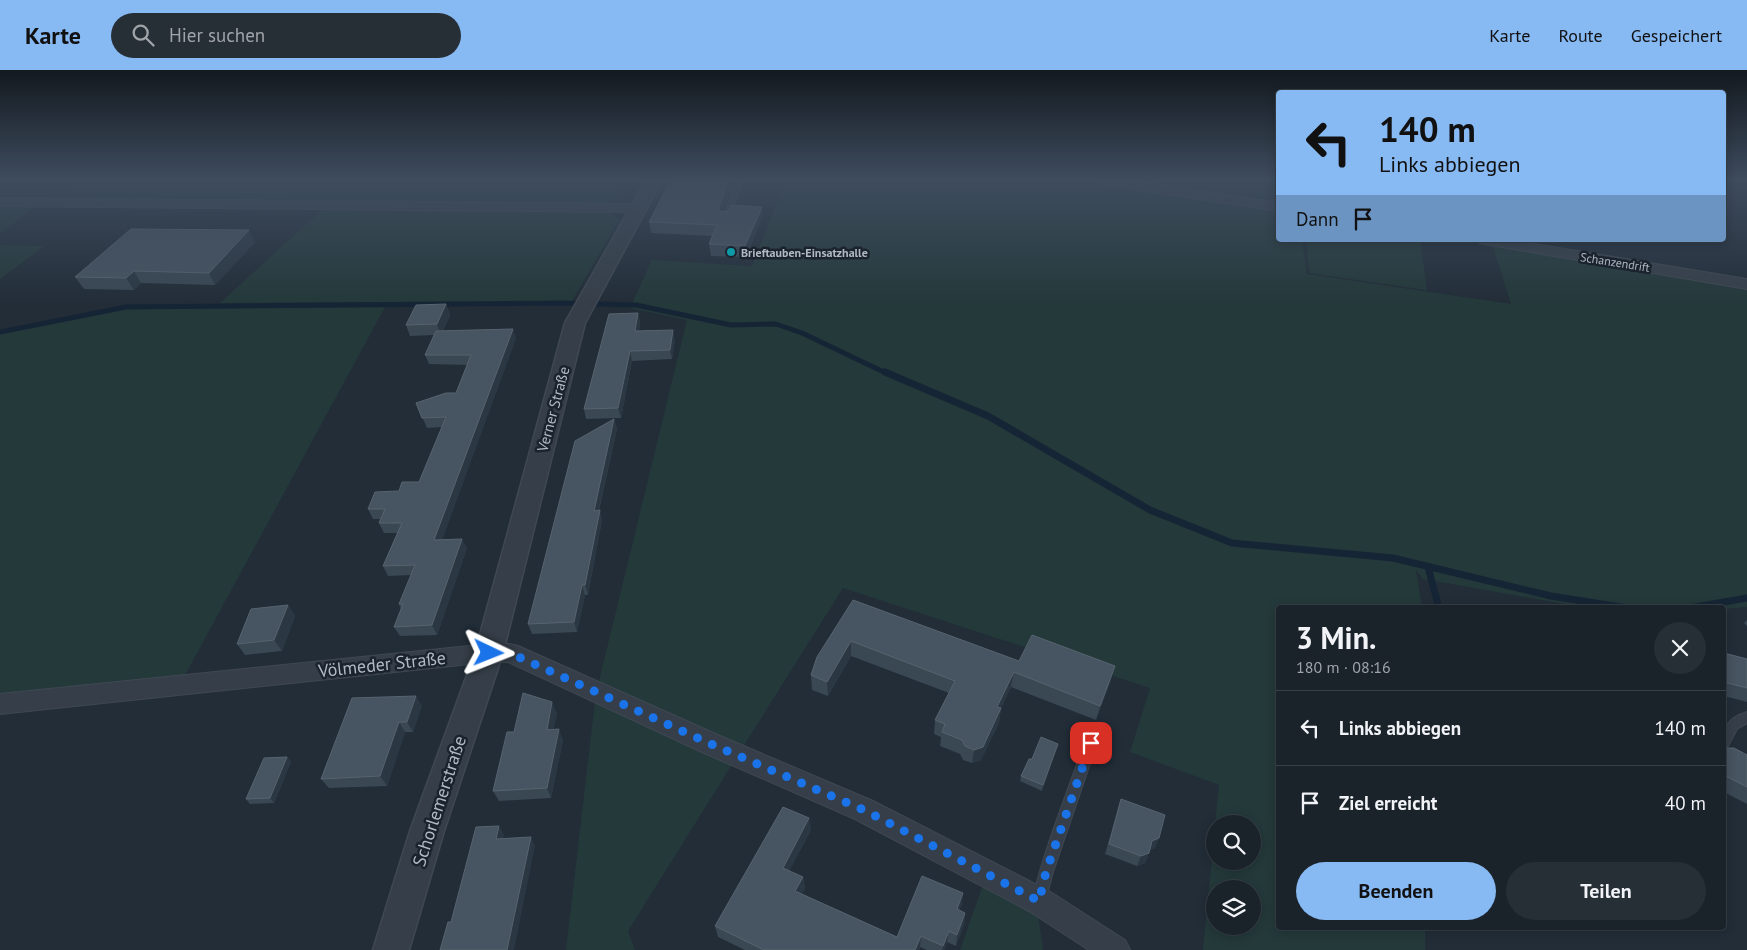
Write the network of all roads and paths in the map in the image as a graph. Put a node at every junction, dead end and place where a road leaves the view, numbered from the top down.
1 (632, 221) edge
2 (1496, 242) edge
3 (1747, 284) edge
4 (489, 653) junction
5 (0, 704) edge
6 (1747, 717) edge
7 (1726, 738) edge
8 (1091, 743) dead end
9 (1039, 901) junction
10 (391, 950) edge
11 (1115, 950) edge

1 - 4 street, Verner Straße
2 - 3 street, Schanzendrift
4 - 5 street, Völmeder Straße
4 - 9 street, Völmeder Straße
4 - 10 street, Schorlemerstraße
6 - 7 lane
8 - 9 lane
9 - 11 street, Völmeder Straße

